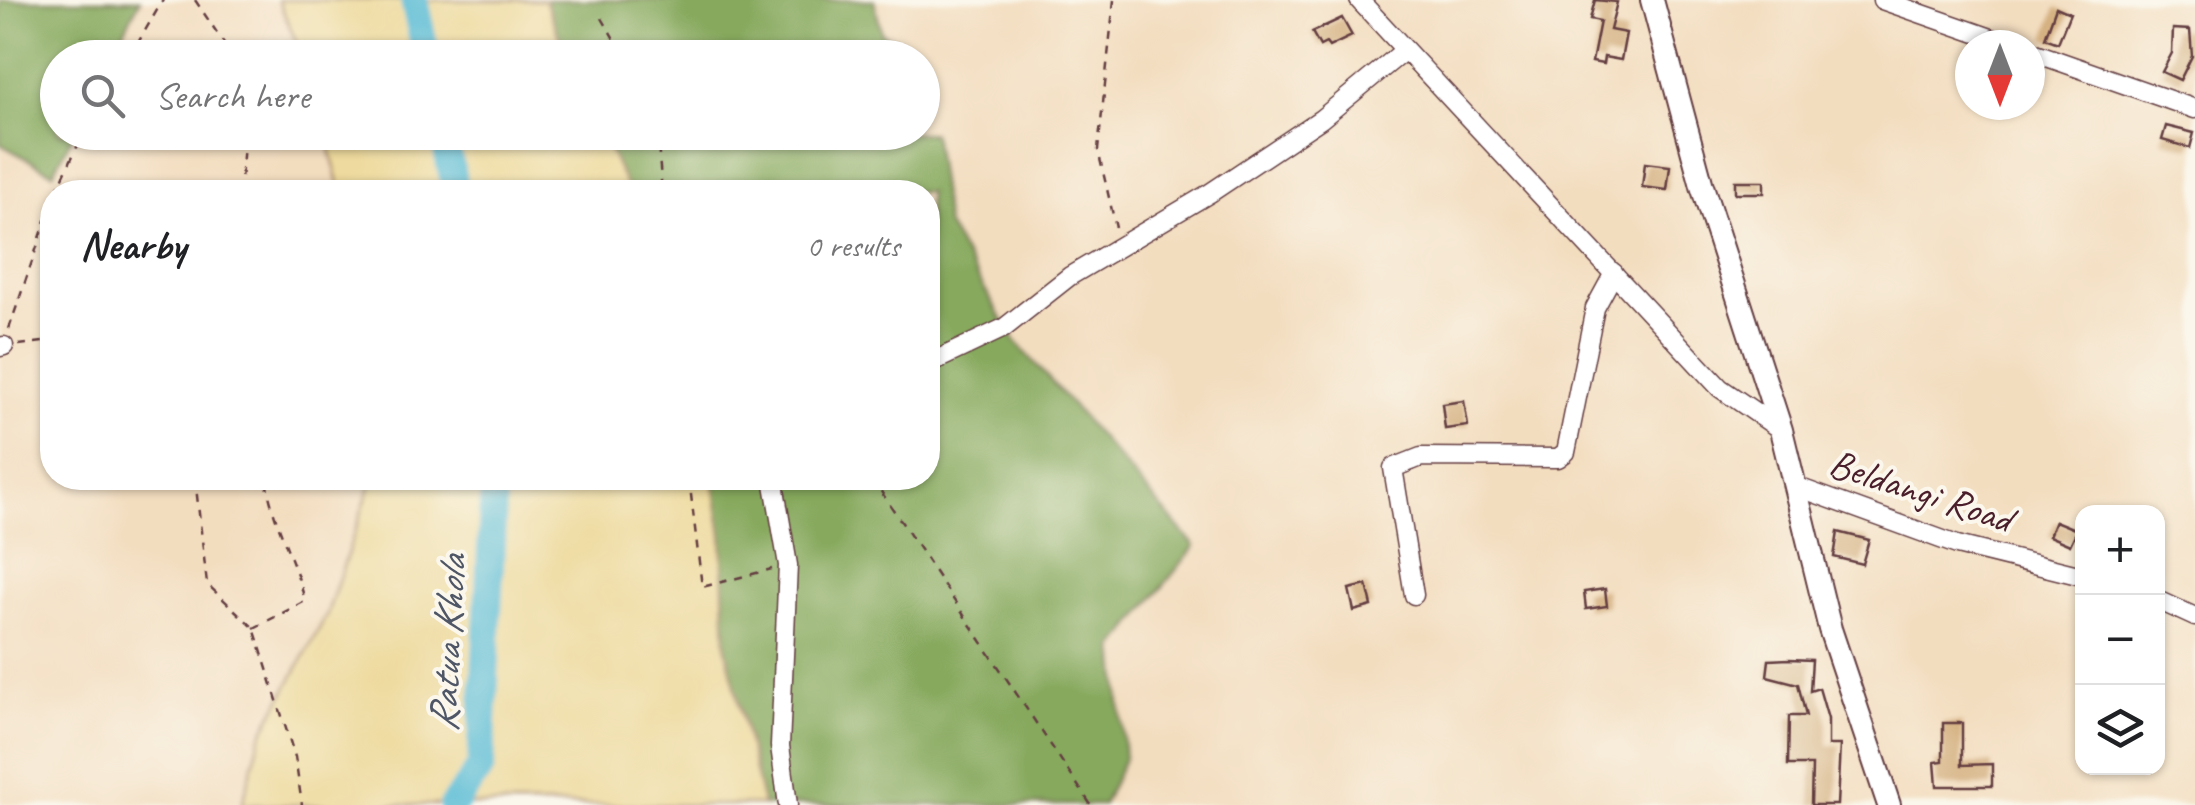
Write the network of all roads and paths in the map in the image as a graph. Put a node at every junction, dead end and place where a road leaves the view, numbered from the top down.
1 (163, 0) edge
2 (196, 0) edge
3 (1114, 0) edge
4 (1359, 0) edge
5 (1652, 0) edge
6 (1882, 0) edge
7 (602, 18) dead end
8 (1968, 30) edge
9 (139, 40) edge
10 (222, 40) edge
11 (615, 40) edge
12 (1404, 50) junction
13 (2045, 57) edge
14 (2195, 109) edge
15 (76, 150) edge
16 (244, 150) edge
17 (659, 150) edge
18 (62, 180) edge
19 (241, 180) edge
20 (661, 180) edge
21 (40, 238) edge
22 (1120, 249) junction
23 (1614, 273) junction
24 (40, 342) edge
25 (2, 347) edge
26 (940, 358) edge
27 (1781, 430) junction
28 (1796, 486) junction
29 (196, 490) edge
30 (267, 490) edge
31 (690, 490) edge
32 (774, 490) edge
33 (880, 490) edge
34 (788, 565) junction
35 (2075, 574) edge
36 (1414, 594) dead end
37 (2165, 603) edge
38 (2195, 617) edge
39 (254, 628) junction
40 (302, 805) edge
41 (788, 805) edge
42 (1092, 805) edge
43 (1889, 805) edge

1 - 9 path
2 - 10 path
3 - 22 path
4 - 12 street
5 - 27 street
6 - 8 street
7 - 11 path
12 - 22 street
12 - 23 street
13 - 14 street
15 - 18 path
16 - 19 path
17 - 20 path
21 - 25 path
22 - 26 street
23 - 27 street
23 - 36 street
24 - 25 path
27 - 28 street
28 - 35 street, Beldangi Road
28 - 43 street
29 - 39 path
30 - 39 path
31 - 34 path
32 - 34 street
33 - 42 path
34 - 41 street
37 - 38 street
39 - 40 path

